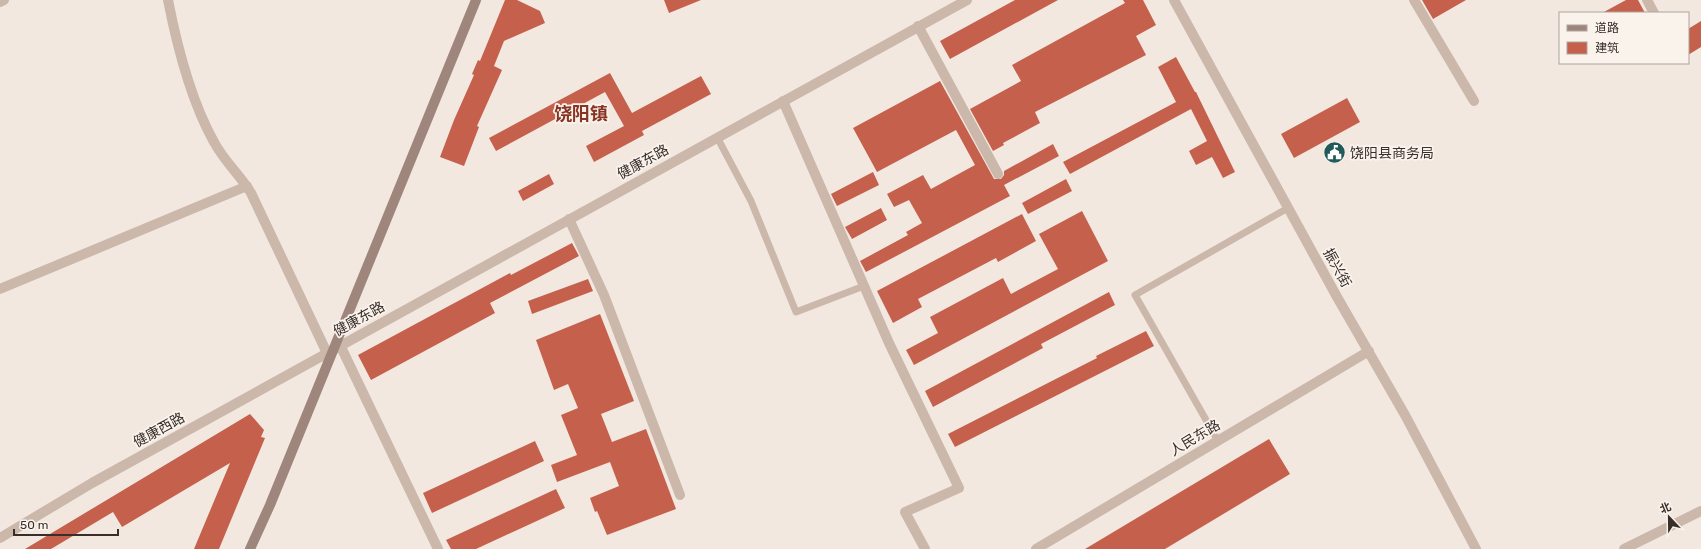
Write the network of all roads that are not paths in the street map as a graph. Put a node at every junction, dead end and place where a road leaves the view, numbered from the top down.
1 (168, 0) edge
2 (476, 0) edge
3 (967, 0) edge
4 (1174, 0) edge
5 (1414, 0) edge
6 (1647, 0) edge
7 (1653, 12) edge
8 (918, 26) junction
9 (783, 101) junction
10 (1474, 101) dead end
11 (717, 137) junction
12 (998, 174) dead end
13 (247, 186) junction
14 (1288, 208) junction
15 (569, 219) junction
16 (864, 286) junction
17 (0, 289) edge
18 (333, 349) junction
19 (1369, 352) junction
20 (1218, 441) junction
21 (680, 495) dead end
22 (1701, 511) edge
23 (0, 538) edge
24 (1041, 548) edge
25 (250, 549) edge
26 (438, 549) edge
27 (925, 549) edge
28 (1476, 549) edge
29 (1624, 549) edge

1 - 13 street
2 - 18 main road
3 - 8 street, 健康东路
4 - 14 street, 振兴街
5 - 10 street
6 - 7 street
8 - 9 street, 健康东路
8 - 12 street
9 - 11 street, 健康东路
9 - 16 street
11 - 15 street, 健康东路
11 - 16 lane
13 - 17 street
13 - 18 street
14 - 19 street, 振兴街
14 - 20 lane
15 - 18 street, 健康东路
15 - 21 street
16 - 27 street
18 - 23 street, 健康西路
18 - 25 main road
18 - 26 street
19 - 20 street, 人民东路
19 - 28 street, 振兴街
20 - 24 street, 人民东路
22 - 29 street

